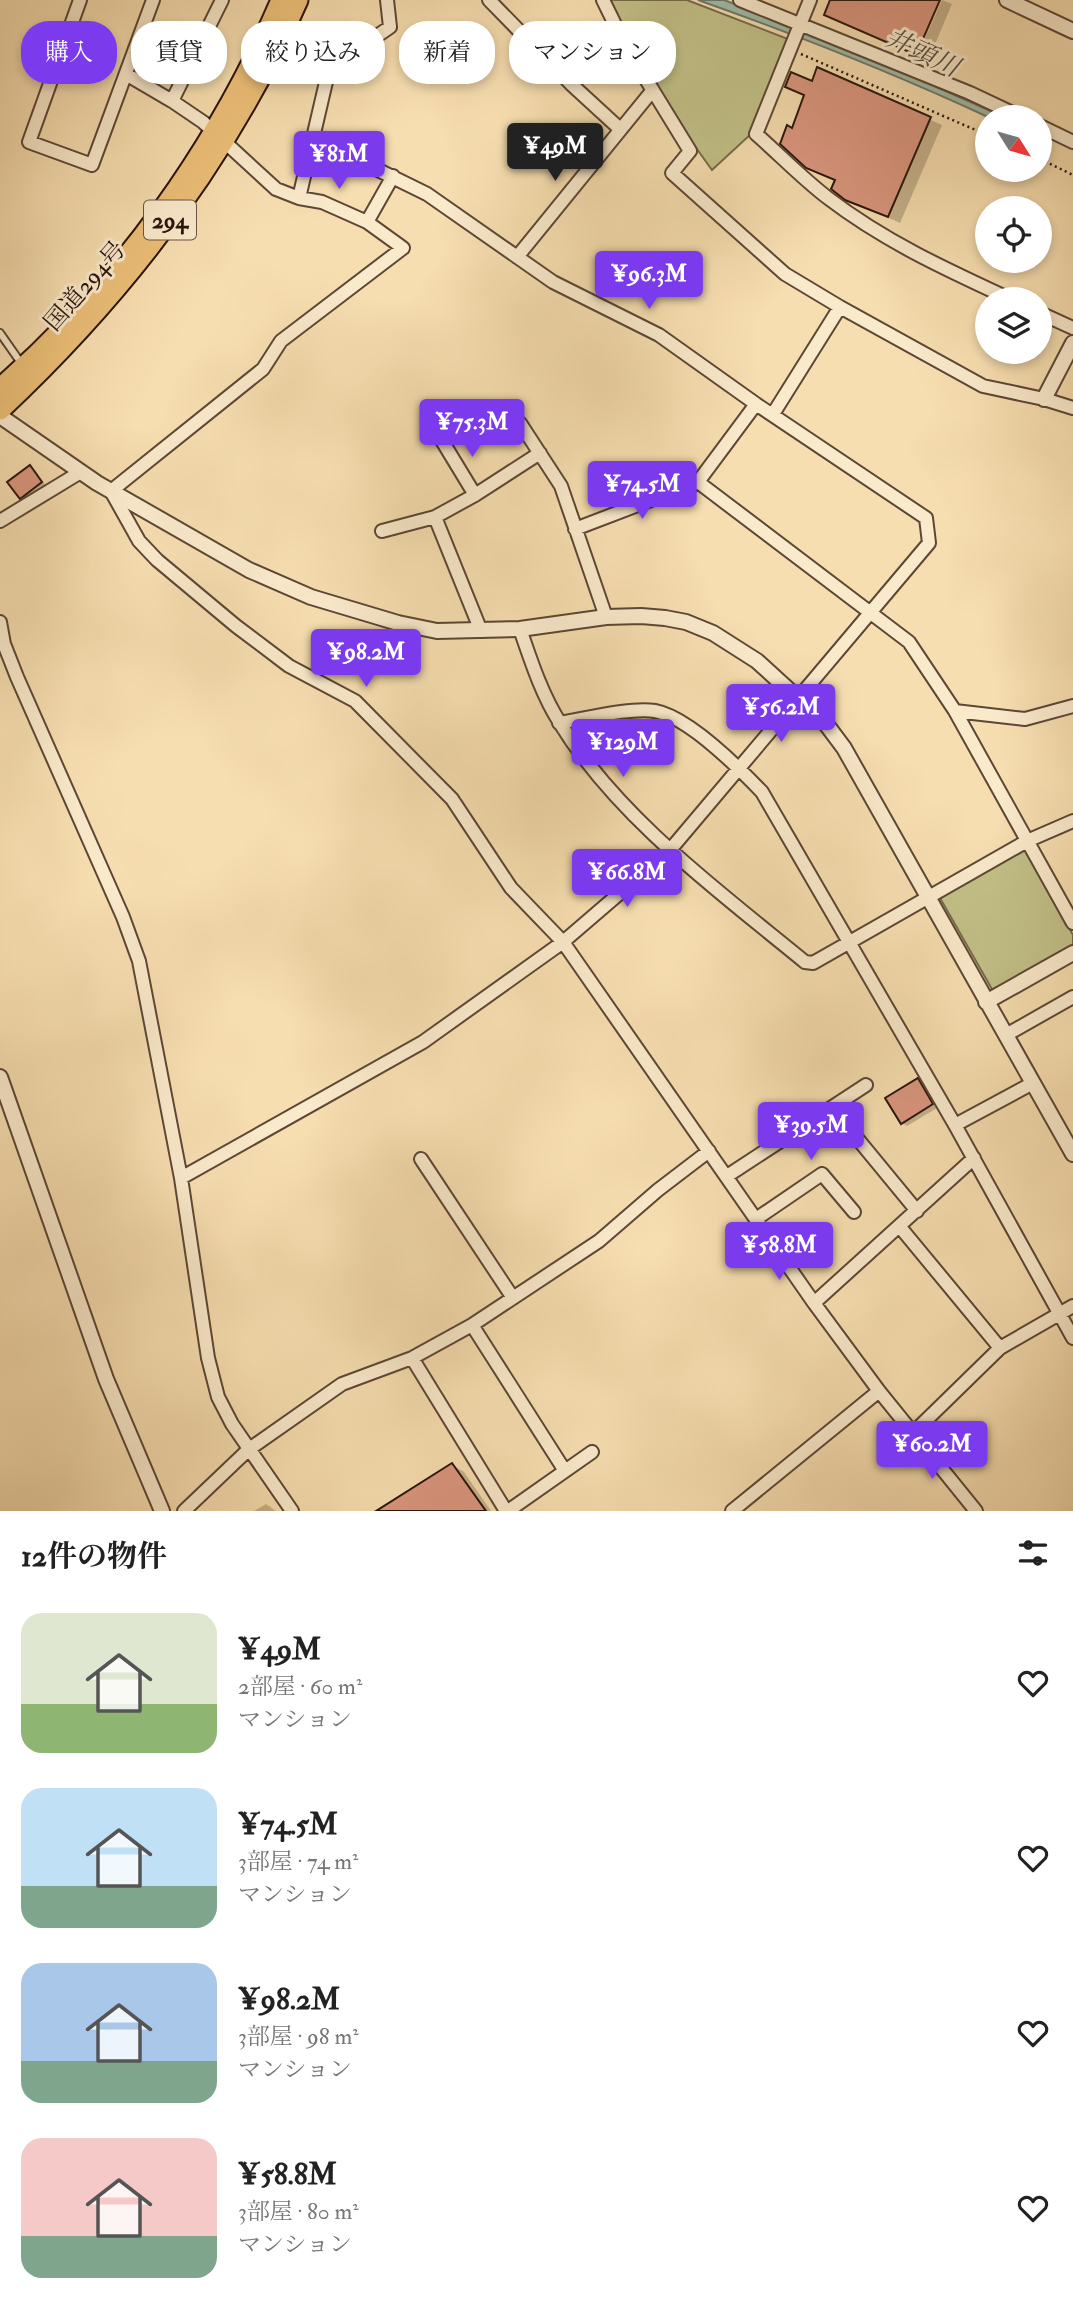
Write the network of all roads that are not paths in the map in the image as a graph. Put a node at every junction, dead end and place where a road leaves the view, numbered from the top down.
1 (80, 0) edge
2 (153, 0) edge
3 (222, 0) edge
4 (281, 0) edge
5 (298, 0) edge
6 (387, 0) edge
7 (489, 0) edge
8 (603, 0) edge
9 (740, 0) edge
10 (810, 0) edge
11 (1007, 0) edge
12 (801, 23) junction
13 (1073, 31) edge
14 (126, 74) junction
15 (652, 91) junction
16 (172, 102) junction
17 (996, 105) edge
18 (620, 130) junction
19 (1052, 132) edge
20 (219, 137) junction
21 (313, 138) junction
22 (1073, 142) edge
23 (393, 176) junction
24 (299, 198) junction
25 (367, 222) junction
26 (517, 257) junction
27 (984, 287) edge
28 (840, 307) junction
29 (1052, 318) edge
30 (1073, 328) edge
31 (0, 333) edge
32 (1073, 343) edge
33 (28, 373) junction
34 (0, 388) edge
35 (1044, 399) junction
36 (756, 404) junction
37 (1073, 408) edge
38 (0, 410) edge
39 (773, 414) junction
40 (0, 416) edge
41 (520, 423) dead end
42 (441, 439) dead end
43 (540, 453) junction
44 (79, 472) junction
45 (698, 482) junction
46 (111, 491) junction
47 (475, 495) junction
48 (435, 517) junction
49 (0, 521) edge
50 (575, 530) junction
51 (382, 531) dead end
52 (872, 612) junction
53 (606, 617) junction
54 (0, 622) edge
55 (520, 629) junction
56 (481, 631) junction
57 (798, 698) junction
58 (1073, 706) edge
59 (956, 711) junction
60 (559, 723) junction
61 (739, 769) junction
62 (1073, 821) edge
63 (1027, 841) junction
64 (670, 850) junction
65 (929, 897) junction
66 (1068, 904) edge
67 (1073, 923) edge
68 (563, 942) junction
69 (848, 943) junction
70 (1073, 953) edge
71 (1073, 997) edge
72 (986, 1002) junction
73 (1006, 1035) junction
74 (0, 1077) edge
75 (1033, 1083) junction
76 (866, 1085) dead end
77 (955, 1125) junction
78 (847, 1126) dead end
79 (709, 1151) junction
80 (1073, 1154) edge
81 (974, 1158) junction
82 (421, 1159) dead end
83 (727, 1176) junction
84 (181, 1178) junction
85 (917, 1211) junction
86 (854, 1212) dead end
87 (756, 1219) junction
88 (900, 1227) junction
89 (513, 1298) junction
90 (814, 1303) junction
91 (1073, 1306) edge
92 (1059, 1314) junction
93 (472, 1325) junction
94 (1073, 1338) edge
95 (1000, 1348) junction
96 (412, 1358) junction
97 (879, 1391) junction
98 (914, 1432) junction
99 (248, 1450) junction
100 (592, 1452) dead end
101 (565, 1471) junction
102 (162, 1511) edge
103 (184, 1511) edge
104 (292, 1511) edge
105 (507, 1511) edge
106 (732, 1511) edge
107 (976, 1511) edge

1 - 14 street
2 - 14 street
3 - 16 street
4 - 20 highway, 国道294号 / 294
5 - 20 highway, 国道294号 / 294
6 - 21 street
7 - 18 street
8 - 15 street
9 - 12 street
10 - 12 street
11 - 13 street
12 - 17 street
12 - 27 street
14 - 16 street
15 - 18 street
15 - 28 street
16 - 20 street
18 - 26 street
19 - 22 street
20 - 24 street
20 - 33 highway, 国道294号 / 294
21 - 23 street
21 - 24 street
23 - 25 street
23 - 26 street
24 - 25 street
25 - 46 street
26 - 36 street
28 - 35 street
28 - 39 street
29 - 30 street
31 - 33 lane
32 - 35 street
33 - 34 highway, 国道294号 / 294
33 - 38 highway, 国道294号 / 294
35 - 37 street
36 - 39 street
36 - 45 street
39 - 52 street
40 - 44 street
41 - 43 street
42 - 47 street
43 - 47 street
43 - 50 street
44 - 46 street
44 - 49 street
45 - 50 street
45 - 52 street
46 - 56 street
46 - 68 street
47 - 48 street
48 - 51 street
48 - 56 street
50 - 53 street
52 - 57 street
52 - 59 street
53 - 55 street
53 - 57 street
54 - 84 street
55 - 56 street
55 - 60 street
57 - 61 street
57 - 65 street
58 - 59 street
59 - 63 street
60 - 61 street
60 - 64 street
61 - 64 street
61 - 69 street
62 - 63 street
63 - 65 street
63 - 66 street
64 - 68 street
64 - 69 street
65 - 69 street
65 - 72 street
66 - 67 street
68 - 79 street
68 - 84 street
69 - 77 street
70 - 72 street
71 - 73 street
72 - 73 street
73 - 75 street
74 - 102 street
75 - 77 street
75 - 80 street
76 - 83 street
77 - 81 street
78 - 85 street
79 - 83 street
79 - 89 street
81 - 85 street
81 - 92 street
82 - 89 street
83 - 87 street
84 - 99 street
85 - 88 street
86 - 87 street
87 - 90 street
88 - 90 street
88 - 95 street
89 - 93 street
90 - 97 street
91 - 92 street
92 - 94 street
92 - 95 street
93 - 96 street
93 - 101 street
95 - 98 street
96 - 99 street
96 - 105 street
97 - 98 street
97 - 106 street
98 - 107 street
99 - 103 street
99 - 104 street
100 - 101 street
101 - 105 street

